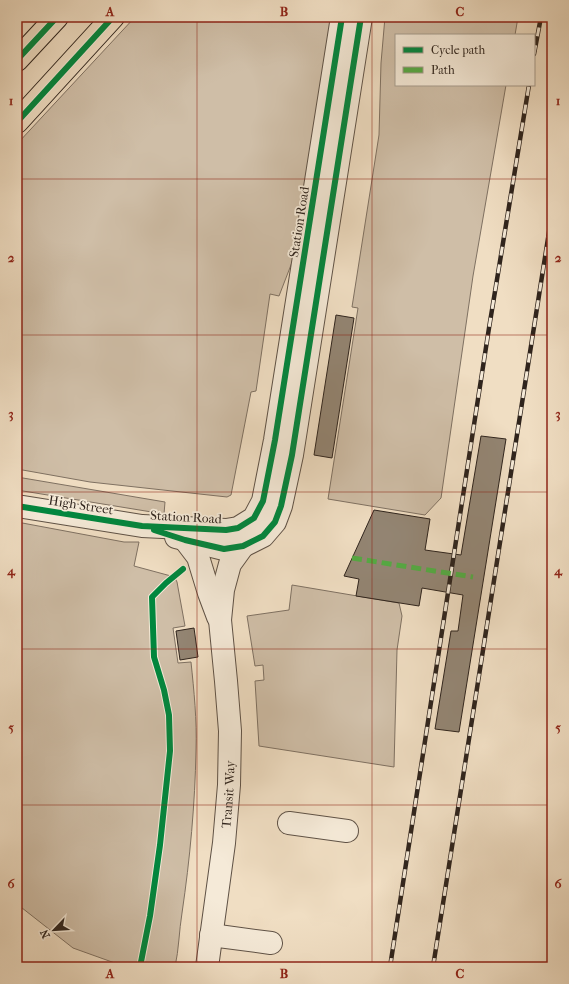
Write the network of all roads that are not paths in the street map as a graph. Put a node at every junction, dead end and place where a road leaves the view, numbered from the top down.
1 (57, 17) edge
2 (113, 17) edge
3 (342, 17) edge
4 (361, 17) edge
5 (17, 60) edge
6 (17, 122) edge
7 (17, 506) edge
8 (142, 526) junction
9 (185, 540) junction
10 (243, 546) junction
11 (220, 620) junction
12 (289, 823) dead end
13 (347, 831) dead end
14 (211, 935) junction
15 (271, 943) dead end
16 (207, 967) edge

1 - 5 main road
2 - 6 main road
3 - 8 street, Station Road
4 - 10 street, Station Road
7 - 8 street, High Street
8 - 9 street, Station Road
9 - 10 street, Station Road
9 - 11 street, Transit Way
10 - 11 street, Transit Way
11 - 14 street, Transit Way
12 - 13 street
14 - 15 street
14 - 16 street, Transit Way

